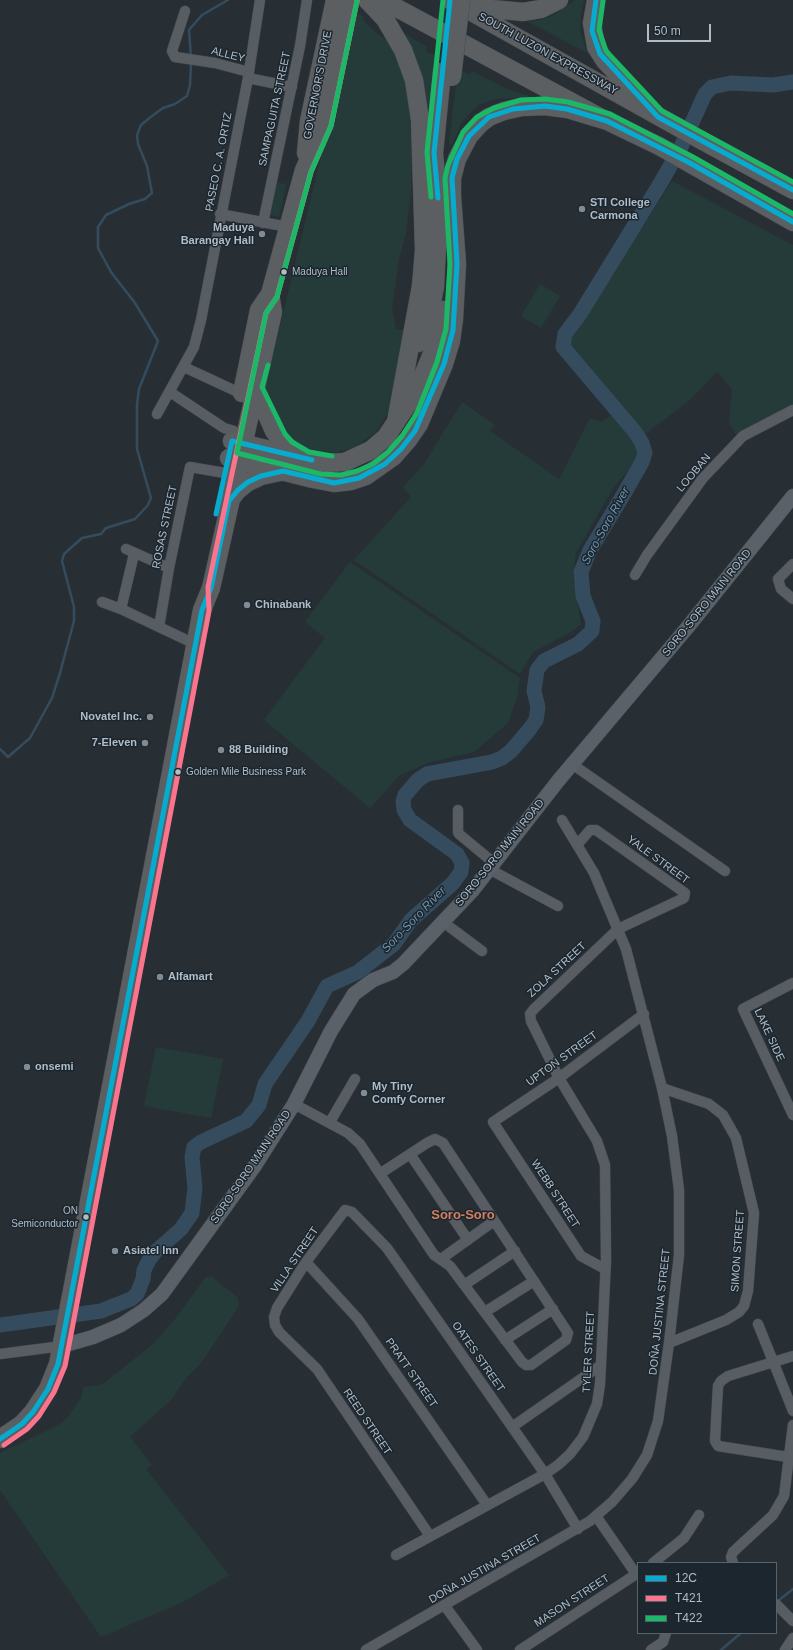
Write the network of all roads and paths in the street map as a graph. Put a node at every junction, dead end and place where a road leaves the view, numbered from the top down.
1 (260, 0) edge
2 (307, 0) edge
3 (367, 0) edge
4 (382, 0) edge
5 (450, 0) edge
6 (462, 0) edge
7 (466, 0) edge
8 (559, 0) edge
9 (596, 0) edge
10 (342, 3) edge
11 (185, 11) dead end
12 (248, 75) junction
13 (447, 75) junction
14 (292, 87) junction
15 (658, 117) junction
16 (607, 121) junction
17 (452, 178) junction
18 (793, 190) edge
19 (439, 206) junction
20 (220, 214) junction
21 (793, 222) edge
22 (263, 223) junction
23 (288, 227) junction
24 (184, 367) junction
25 (404, 370) junction
26 (249, 391) junction
27 (170, 392) junction
28 (793, 410) edge
29 (157, 414) dead end
30 (396, 422) junction
31 (234, 451) junction
32 (306, 459) junction
33 (283, 471) junction
34 (792, 500) edge
35 (229, 501) junction
36 (793, 564) edge
37 (169, 568) junction
38 (635, 575) dead end
39 (793, 599) edge
40 (102, 602) dead end
41 (121, 609) junction
42 (202, 610) junction
43 (159, 627) junction
44 (195, 644) junction
45 (572, 764) junction
46 (458, 810) dead end
47 (562, 820) dead end
48 (577, 845) junction
49 (491, 866) junction
50 (725, 871) dead end
51 (558, 906) dead end
52 (443, 922) junction
53 (618, 929) junction
54 (482, 951) dead end
55 (793, 983) edge
56 (644, 1014) junction
57 (559, 1078) junction
58 (355, 1079) dead end
59 (662, 1088) junction
60 (294, 1104) junction
61 (793, 1115) edge
62 (330, 1122) junction
63 (493, 1122) joint
64 (410, 1154) junction
65 (381, 1173) junction
66 (347, 1209) joint
67 (494, 1221) junction
68 (468, 1240) junction
69 (515, 1251) junction
70 (441, 1258) junction
71 (306, 1262) junction
72 (605, 1269) junction
73 (534, 1281) junction
74 (464, 1285) junction
75 (553, 1309) junction
76 (485, 1312) junction
77 (758, 1324) dead end
78 (276, 1329) joint
79 (505, 1340) junction
80 (63, 1341) junction
81 (670, 1343) junction
82 (0, 1354) edge
83 (793, 1356) edge
84 (772, 1362) junction
85 (601, 1365) junction
86 (793, 1411) edge
87 (793, 1425) edge
88 (512, 1427) junction
89 (0, 1439) edge
90 (788, 1457) junction
91 (544, 1474) junction
92 (487, 1505) junction
93 (699, 1515) dead end
94 (596, 1516) junction
95 (578, 1529) junction
96 (430, 1536) junction
97 (396, 1555) dead end
98 (658, 1561) edge
99 (733, 1562) edge
100 (637, 1573) edge
101 (445, 1606) junction
102 (780, 1607) edge
103 (793, 1621) edge
104 (666, 1634) edge
105 (793, 1638) edge
106 (366, 1650) edge
107 (477, 1650) edge
108 (520, 1650) edge
109 (651, 1650) edge
110 (785, 1650) edge

1 - 12 street, PASEO C. A. ORTIZ
2 - 14 street, SAMPAGUITA STREET
3 - 25 highway
4 - 16 highway
5 - 13 highway
5 - 15 highway, SOUTH LUZON EXPRESSWAY
6 - 13 highway, bridge
7 - 8 highway
9 - 15 highway
10 - 23 highway, GOVERNOR'S DRIVE
11 - 12 street, ALLEY
12 - 14 street, ALLEY
12 - 20 street, PASEO C. A. ORTIZ
13 - 17 highway
13 - 19 highway
14 - 22 street, SAMPAGUITA STREET
15 - 18 highway, SOUTH LUZON EXPRESSWAY
16 - 17 highway
16 - 21 highway
17 - 33 highway
19 - 25 highway
19 - 30 highway
20 - 22 street
20 - 24 street, PASEO C. A. ORTIZ
22 - 23 street
23 - 26 highway, GOVERNOR'S DRIVE
24 - 26 street
24 - 27 street, PASEO C. A. ORTIZ
25 - 30 highway
26 - 31 highway, GOVERNOR'S DRIVE
26 - 32 highway
27 - 29 street, PASEO C. A. ORTIZ
27 - 31 street
28 - 38 street, LOOBAN
30 - 32 highway
31 - 32 highway
31 - 33 highway
31 - 35 highway, GOVERNOR'S DRIVE
31 - 37 street, ROSAS STREET
31 - 42 highway, GOVERNOR'S DRIVE
33 - 35 highway
34 - 45 street, SORO-SORO MAIN ROAD
35 - 42 highway, GOVERNOR'S DRIVE
36 - 39 street
37 - 41 street
37 - 43 street, ROSAS STREET
40 - 41 street
41 - 43 street
42 - 44 highway, GOVERNOR'S DRIVE
43 - 44 street
44 - 80 highway, GOVERNOR'S DRIVE
45 - 49 street, SORO-SORO MAIN ROAD
45 - 50 street
46 - 49 street
47 - 48 street, DOÑA JUSTINA STREET
48 - 53 street, DOÑA JUSTINA STREET
48 - 53 street, YALE STREET
49 - 51 street
49 - 52 street, SORO-SORO MAIN ROAD
52 - 54 street
52 - 60 street, SORO-SORO MAIN ROAD
53 - 56 street, DOÑA JUSTINA STREET
53 - 57 street, ZOLA STREET
55 - 61 street, LAKE SIDE
56 - 57 street, UPTON STREET
56 - 59 street, DOÑA JUSTINA STREET
57 - 63 street, UPTON STREET
57 - 72 street, TYLER STREET
58 - 62 street
59 - 81 street, DOÑA JUSTINA STREET
59 - 81 street, SIMON STREET
60 - 62 street
60 - 80 street, SORO-SORO MAIN ROAD
62 - 65 street
63 - 72 street, WEBB STREET
64 - 65 street
64 - 67 street
64 - 68 street
65 - 70 street
66 - 71 street, VILLA STREET
66 - 88 street, OATES STREET
67 - 68 street
67 - 69 street
68 - 70 street
69 - 73 street
69 - 74 street
70 - 74 street
71 - 78 street, VILLA STREET
71 - 92 street, PRATT STREET
72 - 85 street, TYLER STREET
73 - 75 street
73 - 76 street
74 - 76 street
75 - 79 street
75 - 79 street
76 - 79 street
77 - 84 street
78 - 96 street, REED STREET
80 - 82 street
80 - 89 highway, GOVERNOR'S DRIVE
81 - 94 street, DOÑA JUSTINA STREET
83 - 84 street
84 - 86 street
84 - 90 street
85 - 88 street
85 - 91 street, TYLER STREET
87 - 90 street
88 - 91 street, OATES STREET
90 - 99 street
91 - 92 street, TYLER STREET
91 - 95 street, OATES STREET
92 - 96 street, TYLER STREET
93 - 98 street
94 - 95 street, DOÑA JUSTINA STREET
94 - 100 street
95 - 101 street, DOÑA JUSTINA STREET
96 - 97 street, TYLER STREET
100 - 108 street, MASON STREET
101 - 106 street, DOÑA JUSTINA STREET
101 - 107 street
102 - 103 street
104 - 109 street
105 - 110 street

